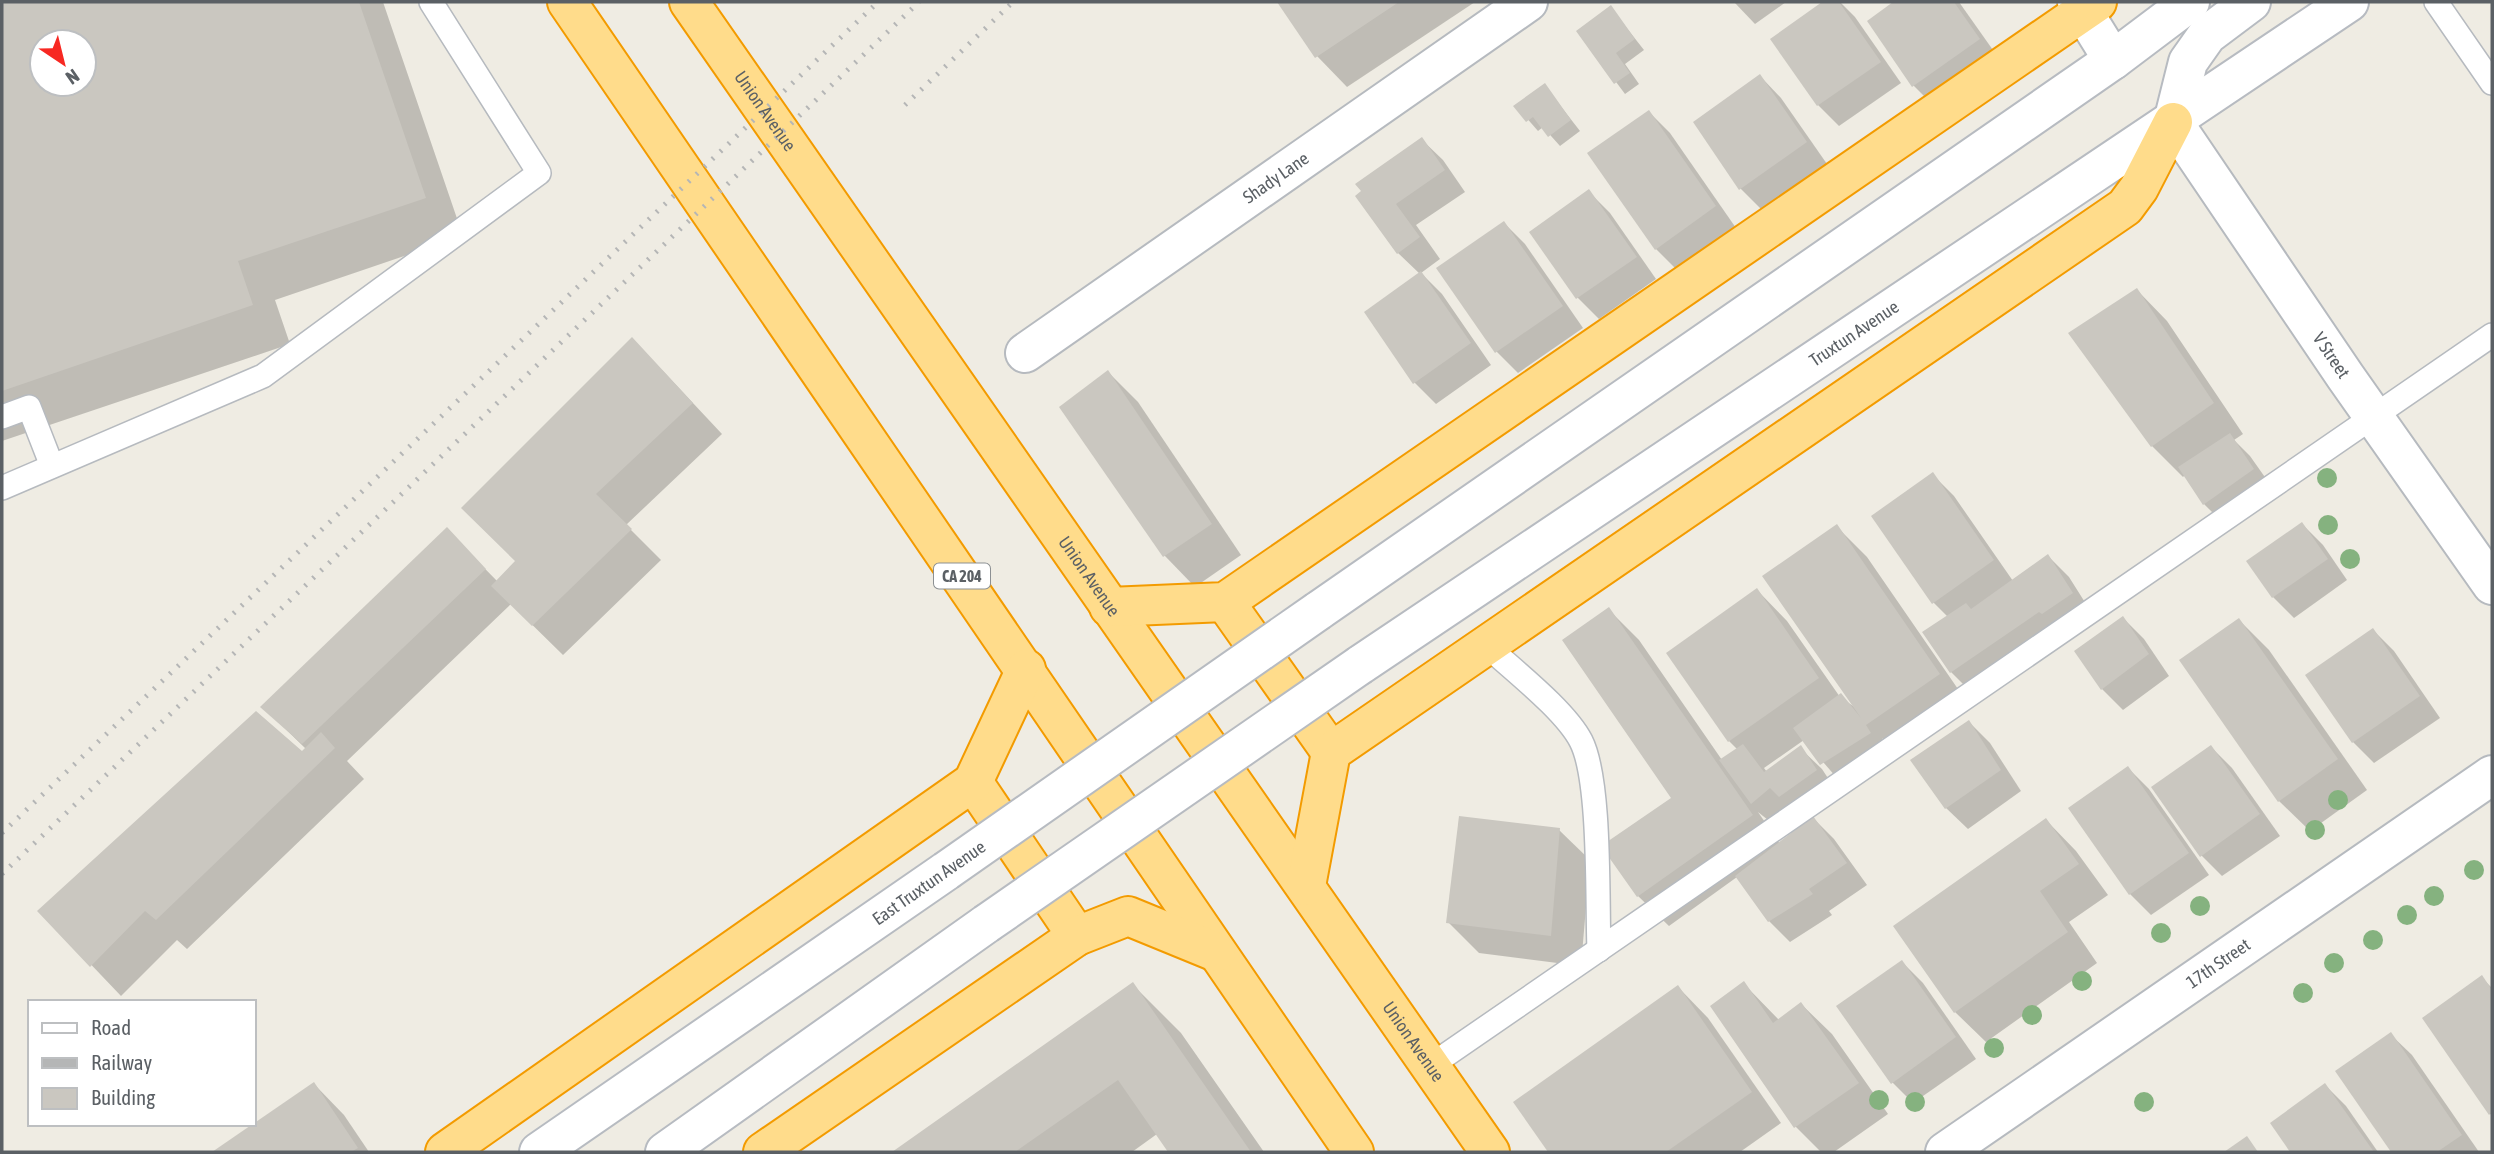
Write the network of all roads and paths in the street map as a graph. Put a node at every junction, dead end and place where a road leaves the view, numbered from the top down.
1 (431, 2) edge
2 (567, 2) edge
3 (689, 2) edge
4 (1528, 2) edge
5 (2190, 2) edge
6 (2251, 2) edge
7 (2349, 2) edge
8 (2436, 2) edge
9 (2086, 5) edge
10 (2113, 60) junction
11 (2492, 83) edge
12 (2174, 122) junction
13 (2492, 335) edge
14 (1025, 353) dead end
15 (2, 417) edge
16 (2375, 419) junction
17 (52, 466) junction
18 (2, 488) edge
19 (2492, 585) edge
20 (1225, 602) junction
21 (1109, 607) junction
22 (1486, 646) junction
23 (1026, 670) junction
24 (1331, 752) junction
25 (2492, 775) edge
26 (973, 782) junction
27 (1306, 886) junction
28 (1077, 936) junction
29 (1599, 950) junction
30 (1216, 952) junction
31 (1430, 1066) junction
32 (445, 1152) edge
33 (539, 1152) edge
34 (665, 1152) edge
35 (763, 1152) edge
36 (1354, 1152) edge
37 (1490, 1152) edge
38 (1945, 1152) edge

1 - 17 lane
2 - 23 highway, CA 204
3 - 21 highway, Union Avenue
4 - 14 main road, Shady Lane
5 - 10 main road
6 - 12 main road
7 - 12 main road, Truxtun Avenue
8 - 11 lane
9 - 10 main road
9 - 20 highway
10 - 33 main road, East Truxtun Avenue, bridge
12 - 16 main road, V Street
12 - 22 highway
12 - 34 main road, Truxtun Avenue, bridge
13 - 16 lane
15 - 17 lane
16 - 19 main road, V Street
16 - 29 lane
17 - 18 lane
20 - 21 highway
20 - 24 highway
21 - 27 highway, Union Avenue
22 - 24 highway
22 - 29 lane
23 - 26 highway
23 - 30 highway, CA 204
24 - 27 highway
25 - 38 main road, 17th Street
26 - 28 highway
26 - 32 highway
27 - 31 highway, Union Avenue
28 - 30 highway
28 - 35 highway
29 - 31 lane
30 - 36 highway, CA 204
31 - 37 highway, Union Avenue

